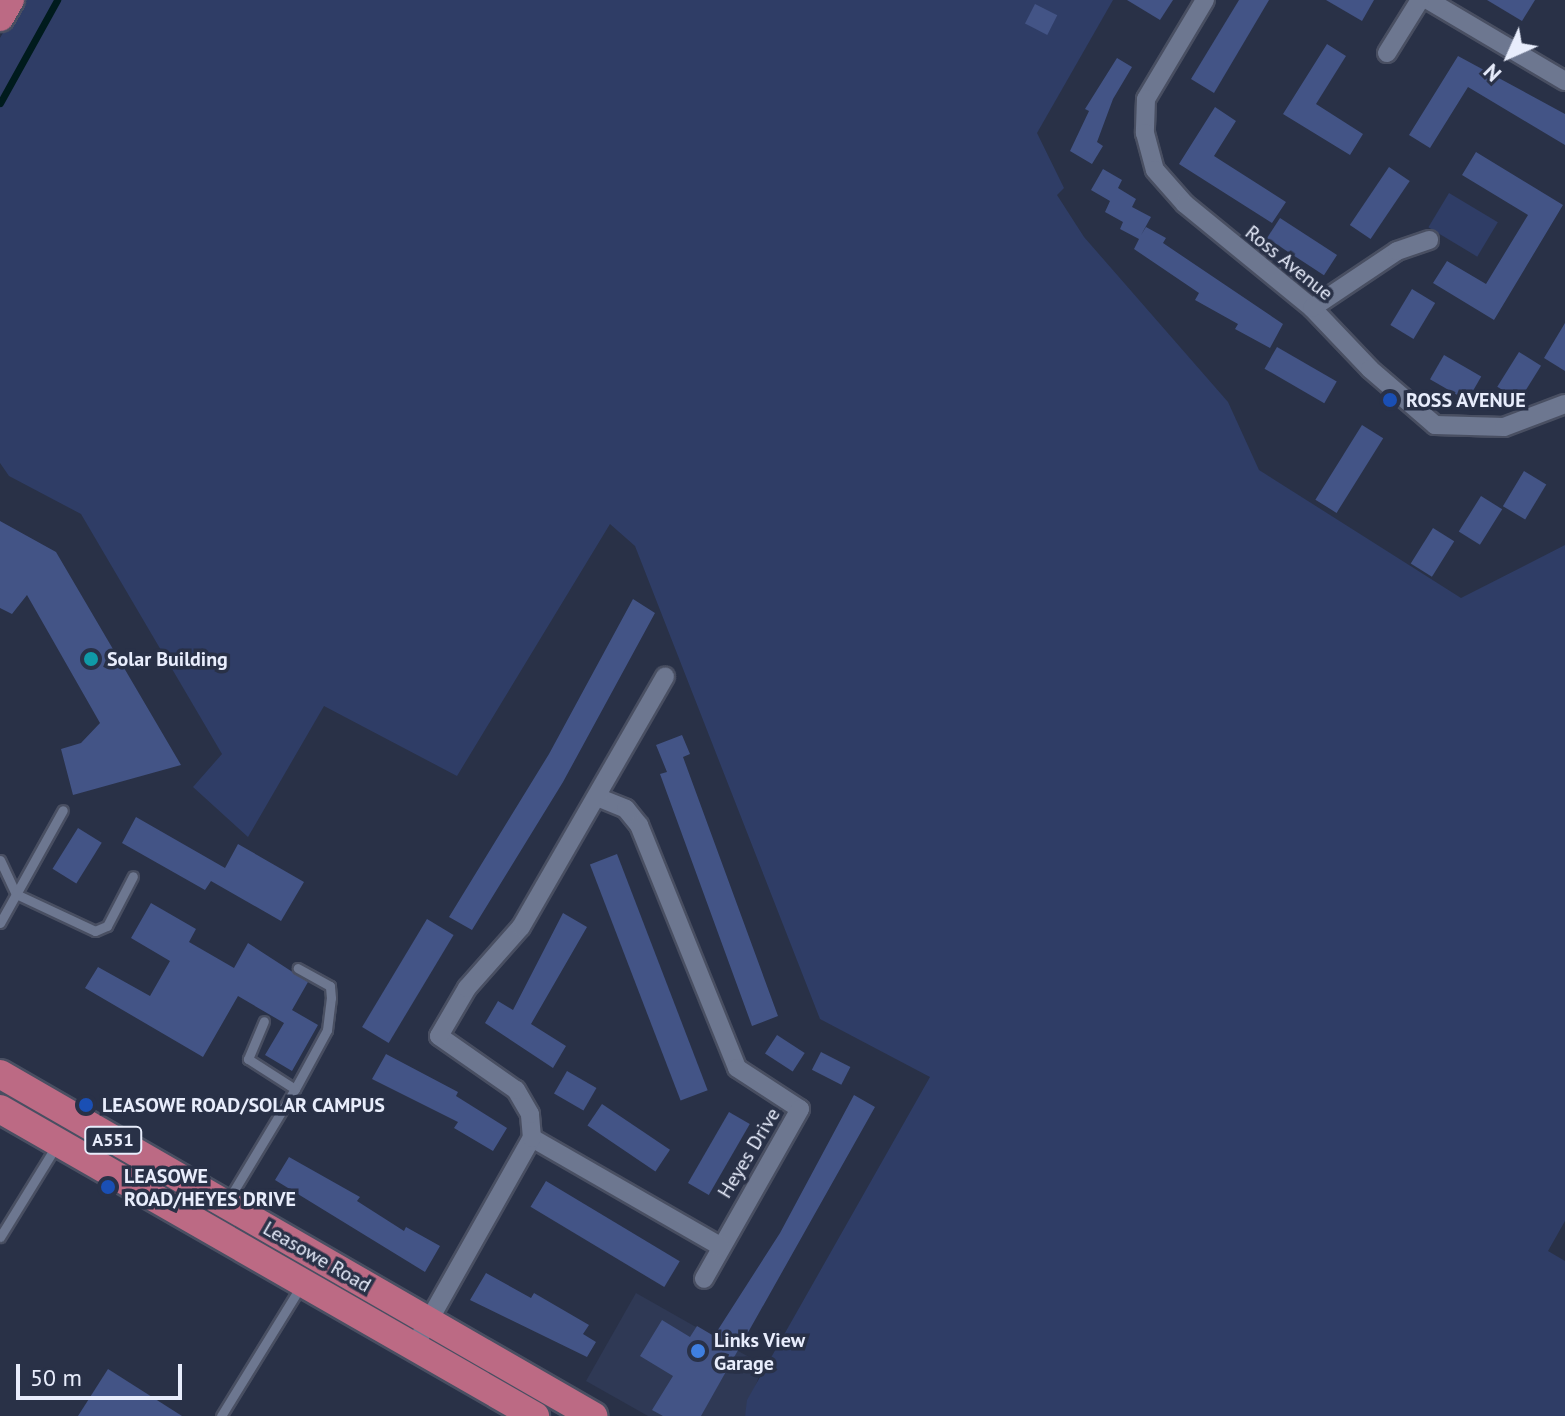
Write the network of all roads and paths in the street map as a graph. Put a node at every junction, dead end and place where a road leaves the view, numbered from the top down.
1 (10, 0) edge
2 (1205, 0) edge
3 (1420, 0) edge
4 (1428, 0) edge
5 (0, 17) edge
6 (1387, 53) dead end
7 (1563, 77) edge
8 (1429, 240) dead end
9 (1312, 308) junction
10 (1565, 404) edge
11 (665, 677) dead end
12 (597, 797) junction
13 (63, 810) dead end
14 (0, 860) edge
15 (133, 876) dead end
16 (16, 894) junction
17 (0, 923) edge
18 (298, 968) dead end
19 (264, 1021) dead end
20 (0, 1074) edge
21 (295, 1089) junction
22 (0, 1109) edge
23 (532, 1138) junction
24 (58, 1143) junction
25 (225, 1205) junction
26 (0, 1237) edge
27 (720, 1246) junction
28 (704, 1279) dead end
29 (303, 1283) junction
30 (429, 1321) junction
31 (414, 1347) junction
32 (221, 1416) edge
33 (535, 1416) edge
34 (593, 1416) edge

1 - 5 main road
2 - 9 street, Ross Avenue
3 - 6 street
4 - 7 street
8 - 9 street
9 - 10 street, Ross Avenue
11 - 12 street
12 - 23 street
12 - 27 street, Heyes Drive
13 - 16 lane
14 - 16 lane
15 - 16 lane
16 - 17 lane
18 - 21 lane
19 - 21 lane
20 - 25 main road, Leasowe Road / A551
21 - 25 lane
22 - 24 main road, Leasowe Road / A551
23 - 27 street
23 - 30 street
24 - 26 lane
24 - 29 main road, Leasowe Road / A551
25 - 30 main road, Leasowe Road / A551
27 - 28 street
29 - 31 main road, Leasowe Road / A551
29 - 32 lane
30 - 31 street
30 - 34 main road, Leasowe Road / A551
31 - 33 main road, Leasowe Road / A551

